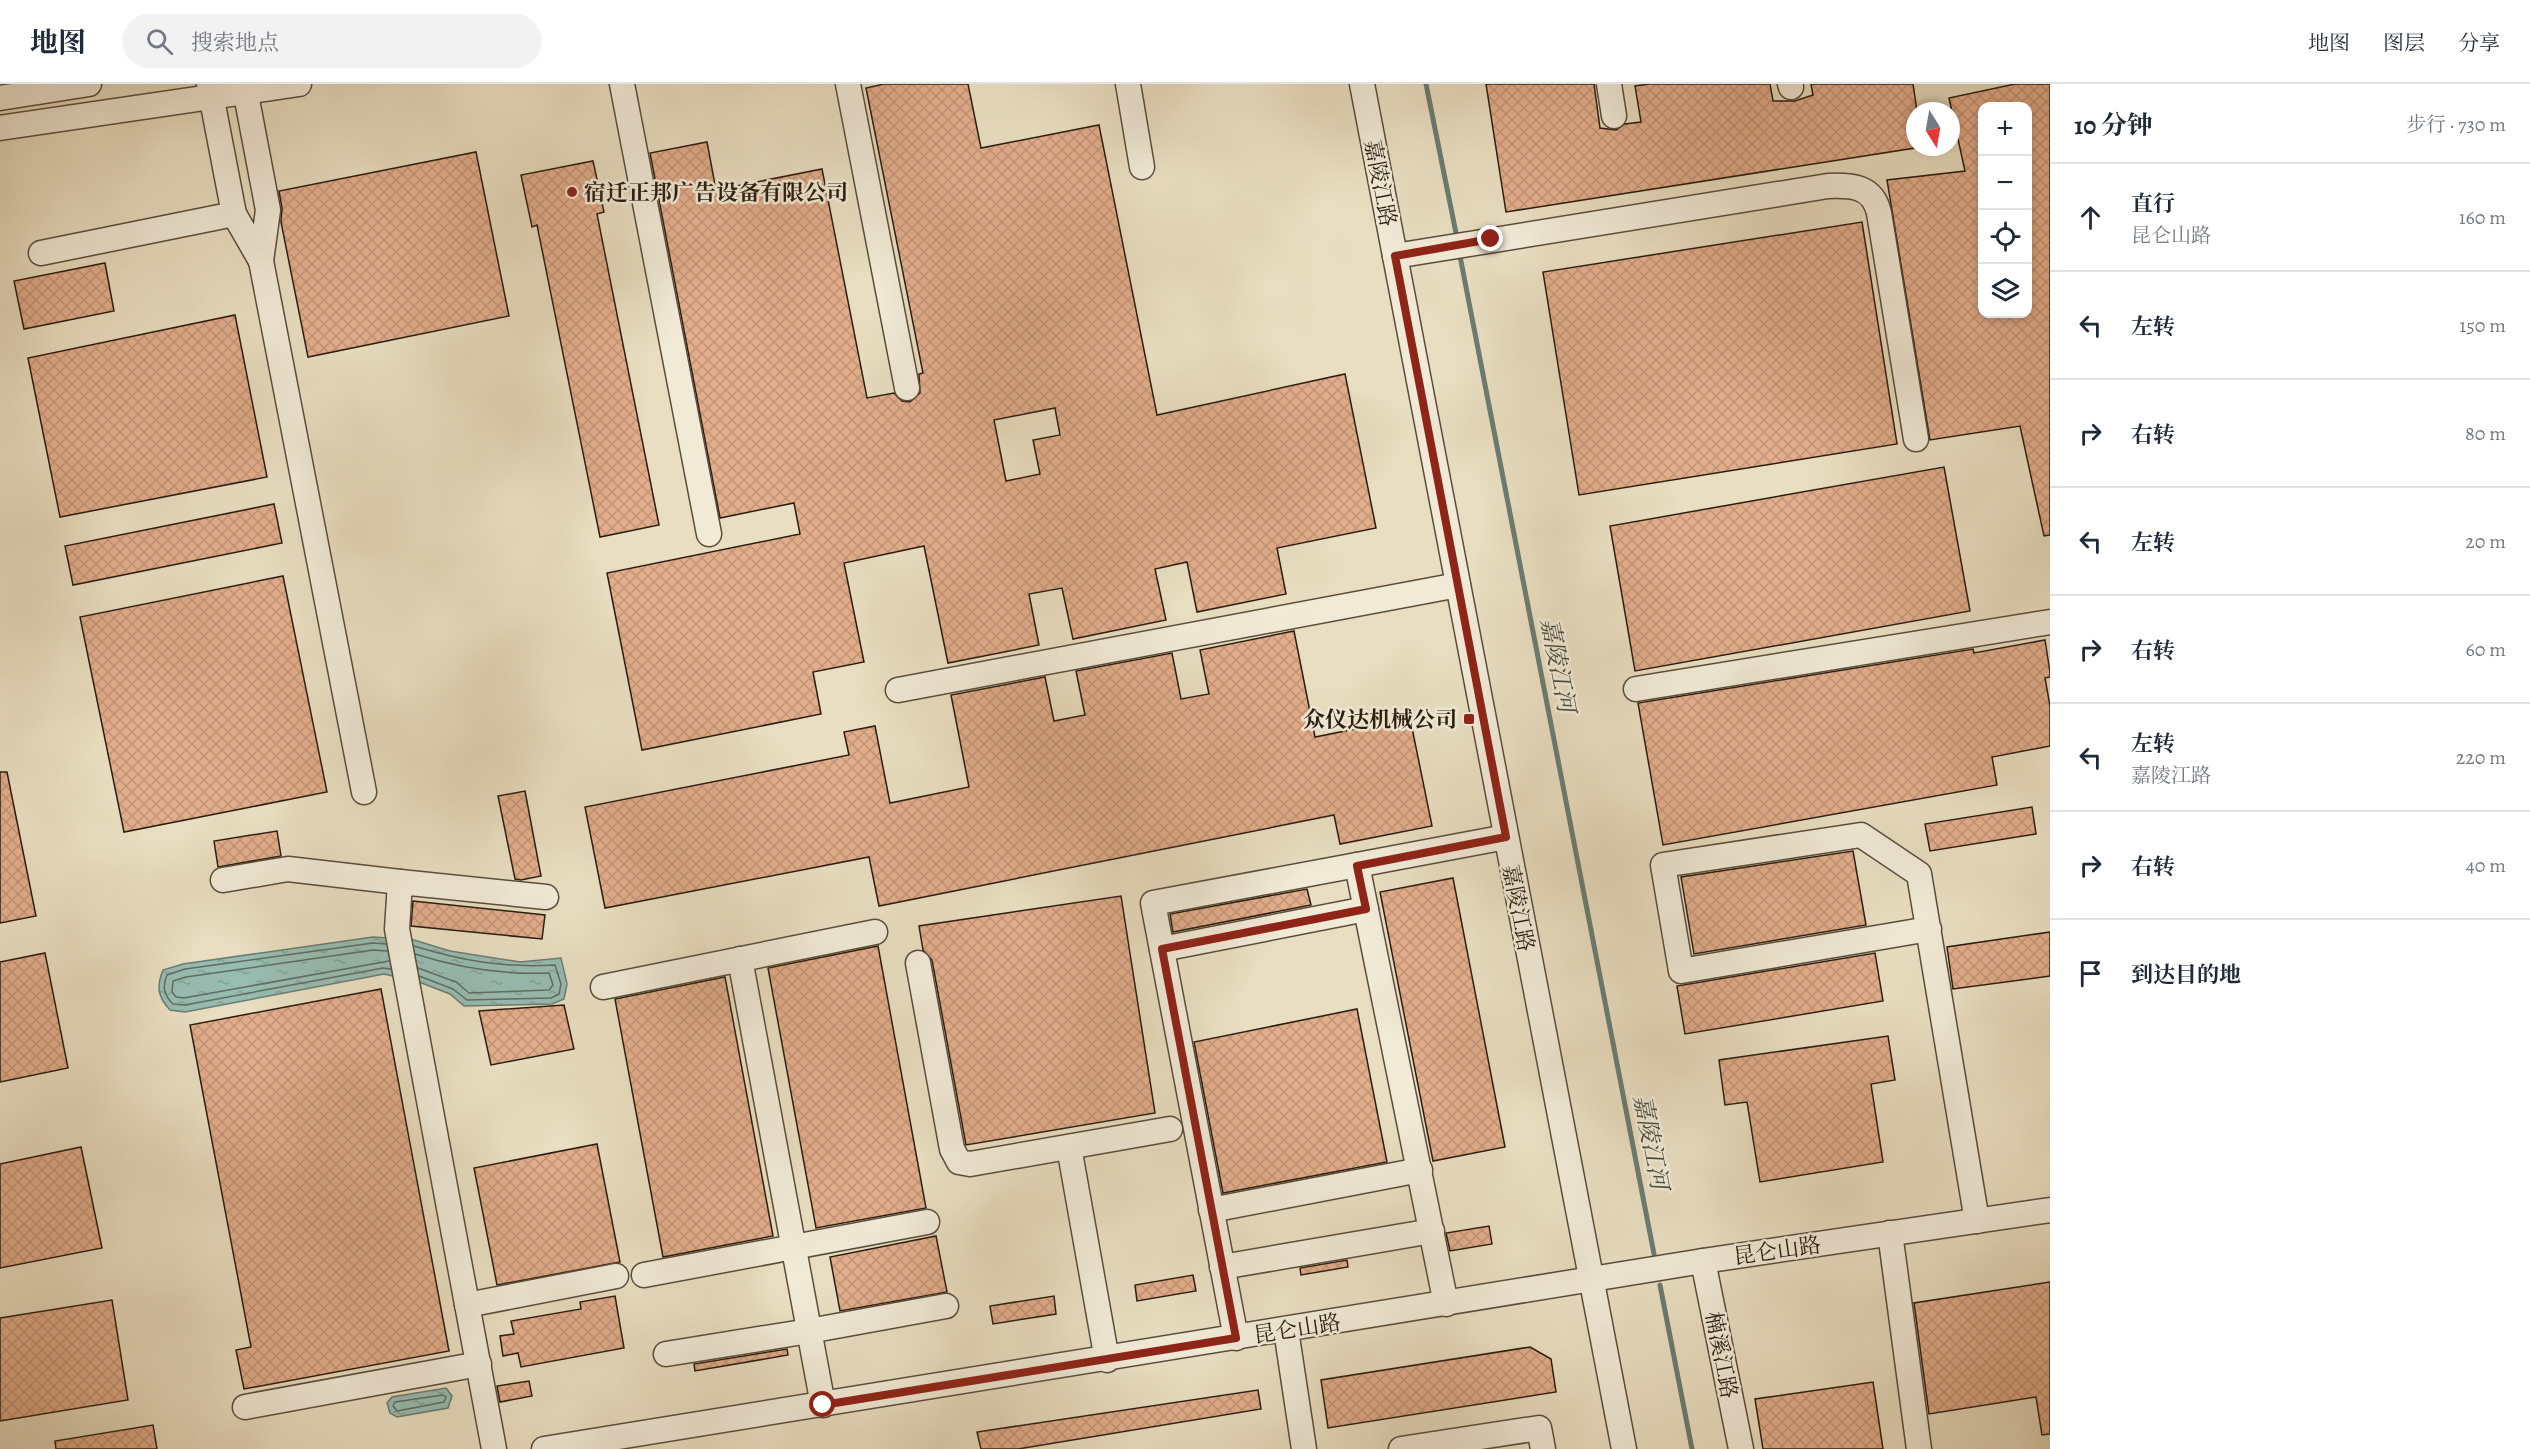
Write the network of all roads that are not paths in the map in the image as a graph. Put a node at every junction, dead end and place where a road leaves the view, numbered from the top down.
1 (89, 84) edge
2 (299, 84) edge
3 (622, 84) edge
4 (848, 84) edge
5 (1128, 84) edge
6 (1362, 84) edge
7 (1609, 84) edge
8 (245, 88) edge
9 (211, 91) edge
10 (0, 98) edge
11 (1614, 117) dead end
12 (0, 128) edge
13 (1142, 167) dead end
14 (234, 214) junction
15 (41, 253) dead end
16 (1395, 256) junction
17 (261, 261) junction
18 (907, 388) dead end
19 (1916, 439) dead end
20 (709, 534) dead end
21 (1458, 585) junction
22 (2050, 622) edge
23 (1636, 689) dead end
24 (898, 690) dead end
25 (364, 792) dead end
26 (1506, 837) junction
27 (1357, 866) junction
28 (223, 880) dead end
29 (400, 882) junction
30 (546, 897) dead end
31 (1366, 909) junction
32 (1929, 930) junction
33 (875, 932) dead end
34 (1162, 949) junction
35 (740, 959) junction
36 (918, 963) dead end
37 (603, 987) dead end
38 (1170, 1129) dead end
39 (1069, 1147) junction
40 (1420, 1170) junction
41 (1211, 1210) junction
42 (2050, 1210) edge
43 (1977, 1221) junction
44 (927, 1222) dead end
45 (1432, 1231) junction
46 (1890, 1233) junction
47 (793, 1246) junction
48 (1703, 1261) junction
49 (1222, 1267) junction
50 (644, 1275) dead end
51 (616, 1276) dead end
52 (1590, 1281) junction
53 (1446, 1304) junction
54 (467, 1305) junction
55 (946, 1306) dead end
56 (1286, 1330) junction
57 (809, 1331) junction
58 (1236, 1338) junction
59 (666, 1354) dead end
60 (1107, 1359) junction
61 (479, 1364) junction
62 (823, 1405) junction
63 (244, 1407) dead end
64 (631, 1442) edge
65 (495, 1449) edge
66 (544, 1449) edge
67 (1302, 1449) edge
68 (1401, 1449) edge
69 (1543, 1449) edge
70 (1624, 1449) edge
71 (1741, 1449) edge
72 (1919, 1449) edge

1 - 10 street
2 - 8 street
3 - 20 street
4 - 18 street
5 - 13 street
6 - 16 street, 嘉陵江路
7 - 11 street
8 - 9 street
8 - 17 street
9 - 12 street
9 - 14 street
14 - 15 street
14 - 17 street
16 - 19 street
16 - 21 street, 嘉陵江路
17 - 25 street
21 - 24 street
21 - 26 street, 嘉陵江路
22 - 23 street
26 - 27 street
26 - 52 street, 嘉陵江路
27 - 31 street
27 - 34 street
28 - 29 street
29 - 30 street
29 - 54 street
31 - 34 street
31 - 40 street
32 - 32 street
32 - 43 street
33 - 35 street
34 - 41 street
35 - 37 street
35 - 47 street
36 - 39 street
38 - 39 street
39 - 60 street
40 - 41 street
40 - 45 street
41 - 49 street
42 - 43 street, 昆仑山路
43 - 46 street, 昆仑山路
44 - 47 street
45 - 49 street
45 - 53 street
46 - 48 street, 昆仑山路
46 - 72 street
47 - 50 street
47 - 57 street
48 - 52 street, 昆仑山路
48 - 71 street, 楠溪江路
49 - 58 street
51 - 54 street
52 - 53 street, 昆仑山路
52 - 70 street, 嘉陵江路
53 - 56 street, 昆仑山路
54 - 61 street
55 - 57 street
56 - 58 street, 昆仑山路
56 - 67 street
57 - 59 street
57 - 62 street
58 - 60 street, 昆仑山路
60 - 62 street, 昆仑山路
61 - 63 street
61 - 65 street
62 - 64 street, 昆仑山路
64 - 66 street, 昆仑山路
68 - 69 street

